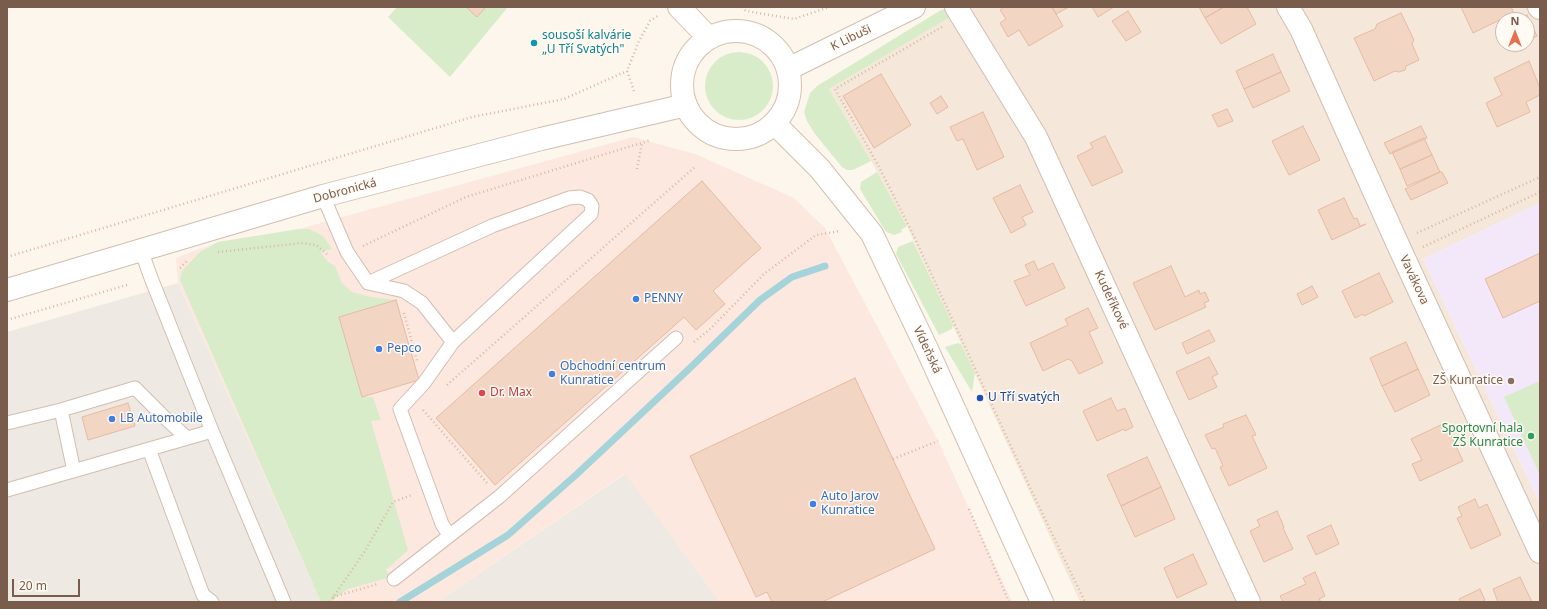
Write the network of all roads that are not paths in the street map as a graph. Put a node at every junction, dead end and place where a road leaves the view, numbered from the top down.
1 (914, 7) edge
2 (1288, 7) edge
3 (670, 10) edge
4 (959, 11) edge
5 (709, 38) junction
6 (788, 69) junction
7 (686, 105) junction
8 (774, 123) junction
9 (322, 196) junction
10 (141, 250) junction
11 (368, 283) junction
12 (7, 290) edge
13 (676, 338) road end
14 (453, 342) junction
15 (61, 410) junction
16 (7, 423) edge
17 (212, 430) junction
18 (187, 438) junction
19 (149, 449) junction
20 (74, 470) junction
21 (7, 490) edge
22 (450, 535) junction
23 (1540, 552) edge
24 (394, 579) road end
25 (212, 602) edge
26 (284, 602) edge
27 (1042, 602) edge
28 (1250, 602) edge

1 - 6 street, K Libuši
2 - 23 street, Vavákova
3 - 5 street
4 - 28 street, Kudeříkové
5 - 6 street
5 - 7 street
6 - 8 street
7 - 8 street
7 - 9 street, Dobronická
8 - 27 street, Vídeňská
9 - 10 street, Dobronická
9 - 11 lane
10 - 12 street, Dobronická
10 - 17 lane
11 - 14 lane
11 - 14 lane
13 - 22 lane
14 - 22 lane
15 - 16 lane
15 - 18 lane
15 - 20 lane
17 - 18 lane
17 - 26 lane
18 - 19 lane
19 - 20 lane
19 - 25 lane
20 - 21 lane
22 - 24 lane

